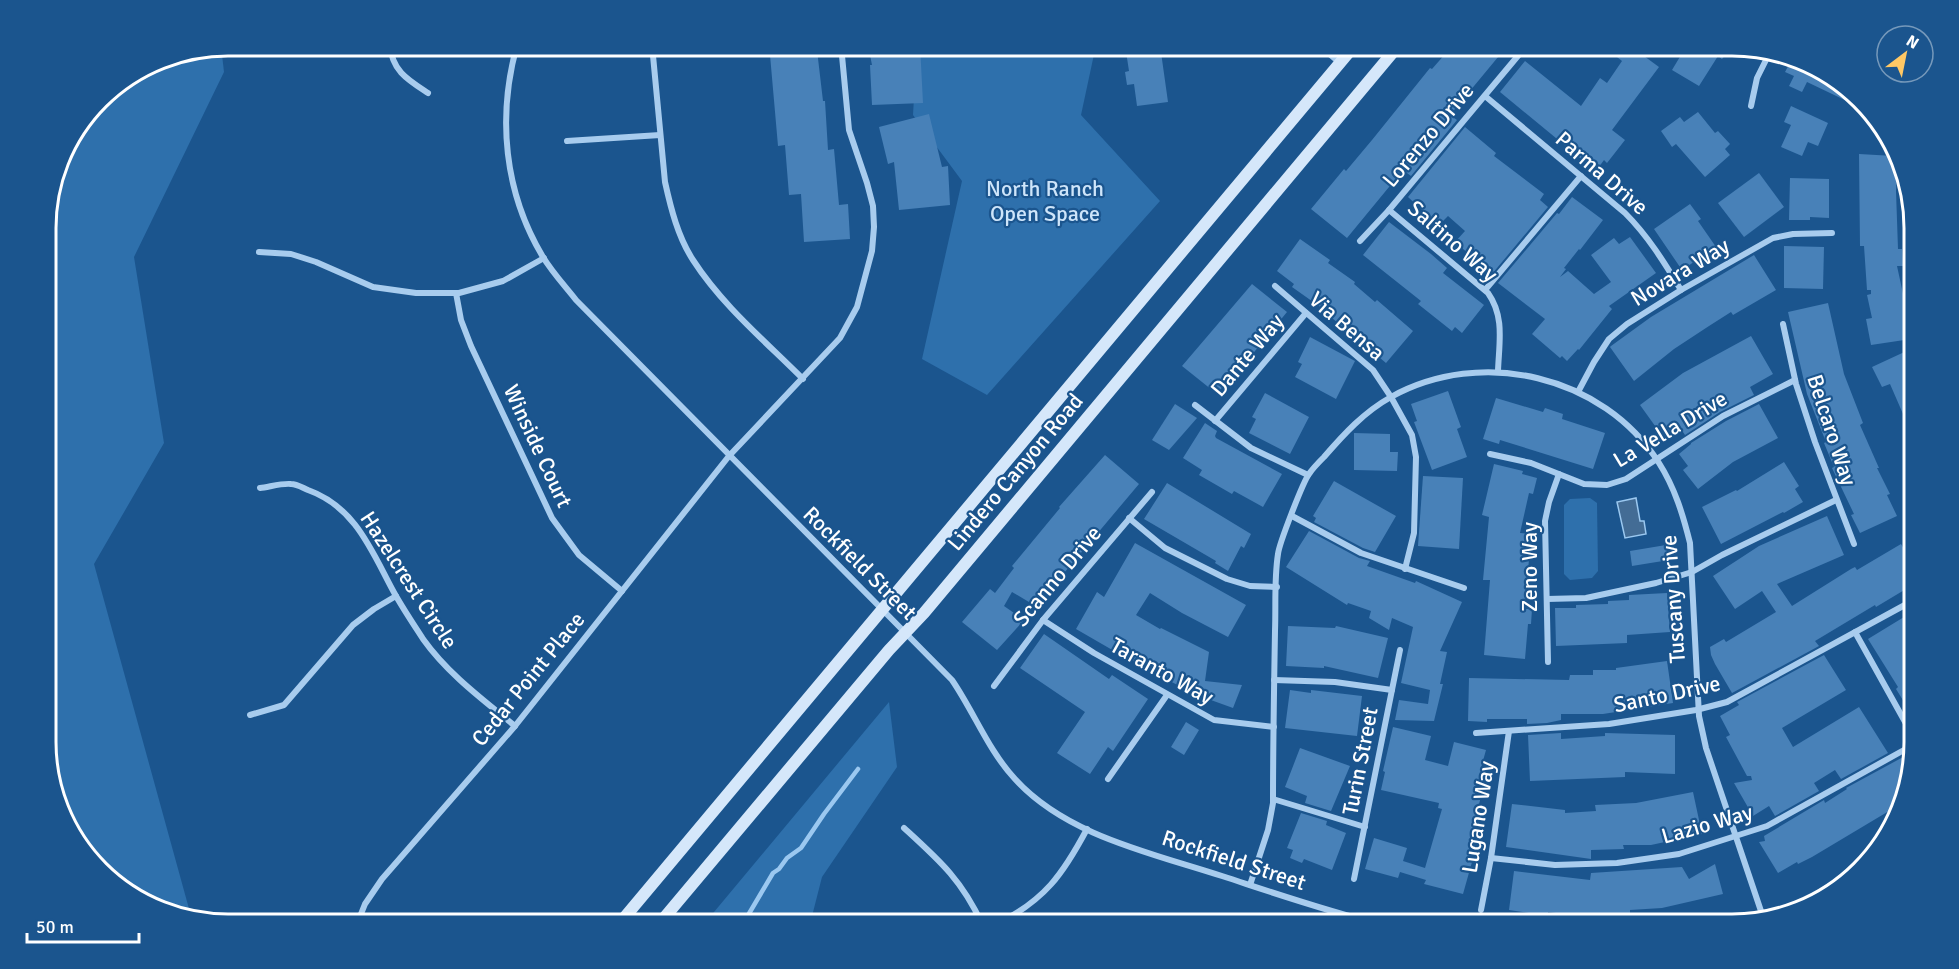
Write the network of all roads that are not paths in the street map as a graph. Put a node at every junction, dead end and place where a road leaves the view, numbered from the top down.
1 (392, 56) edge
2 (515, 56) edge
3 (653, 56) edge
4 (842, 56) edge
5 (1332, 56) edge
6 (1346, 56) edge
7 (1390, 56) edge
8 (1518, 56) edge
9 (1766, 59) edge
10 (1340, 63) junction
11 (428, 93) dead end
12 (1485, 96) junction
13 (1751, 106) dead end
14 (660, 135) junction
15 (567, 141) dead end
16 (1581, 176) junction
17 (1389, 210) junction
18 (1832, 233) dead end
19 (1360, 241) dead end
20 (260, 252) dead end
21 (544, 258) junction
22 (1275, 286) dead end
23 (1485, 290) junction
24 (1681, 290) junction
25 (456, 293) junction
26 (1306, 313) junction
27 (1783, 324) dead end
28 (1498, 372) junction
29 (802, 379) junction
30 (1796, 380) junction
31 (1578, 392) junction
32 (1391, 397) junction
33 (1195, 405) dead end
34 (1215, 421) junction
35 (1490, 454) dead end
36 (729, 456) junction
37 (1656, 460) junction
38 (1559, 474) junction
39 (1308, 475) junction
40 (260, 488) dead end
41 (1152, 492) dead end
42 (1836, 500) junction
43 (1292, 516) junction
44 (1129, 518) junction
45 (1854, 544) dead end
46 (1404, 569) junction
47 (1691, 573) junction
48 (1277, 587) junction
49 (1464, 588) dead end
50 (622, 591) junction
51 (396, 596) junction
52 (1546, 599) junction
53 (1904, 605) edge
54 (882, 611) junction
55 (1043, 620) junction
56 (1855, 632) junction
57 (905, 634) junction
58 (1400, 650) dead end
59 (1548, 662) dead end
60 (1274, 680) junction
61 (994, 686) dead end
62 (1392, 690) junction
63 (1167, 695) junction
64 (1698, 710) junction
65 (250, 715) dead end
66 (1904, 720) edge
67 (515, 726) junction
68 (1274, 727) junction
69 (1509, 730) junction
70 (1476, 733) dead end
71 (1903, 750) edge
72 (1108, 779) dead end
73 (1273, 799) junction
74 (1365, 827) junction
75 (904, 828) dead end
76 (1087, 829) junction
77 (1735, 836) junction
78 (1491, 858) junction
79 (1354, 879) dead end
80 (1250, 885) junction
81 (1481, 910) dead end
82 (1761, 911) edge
83 (1018, 913) edge
84 (1343, 913) edge
85 (361, 914) edge
86 (628, 914) edge
87 (668, 914) edge
88 (977, 914) edge

1 - 11 street
2 - 21 street, Rockfield Street
3 - 14 street
4 - 29 street, Cedar Point Place
5 - 10 street
6 - 10 main road, Lindero Canyon Road
7 - 57 main road, Lindero Canyon Road
8 - 12 street, Lorenzo Drive
9 - 13 street
10 - 54 main road, Lindero Canyon Road
12 - 16 street, Parma Drive
12 - 17 street, Lorenzo Drive
14 - 15 street
14 - 29 street
16 - 23 street
16 - 24 street, Parma Drive
17 - 19 street, Lorenzo Drive
17 - 23 street, Saltino Way
18 - 24 street, Novara Way
20 - 25 street
21 - 25 street
21 - 36 street, Rockfield Street
22 - 26 street, Via Bensa
23 - 28 street, Saltino Way
24 - 31 street, Novara Way
25 - 50 street, Winside Court
26 - 32 street, Via Bensa
26 - 34 street, Dante Way
27 - 30 street, Belcaro Way
28 - 31 street, Tuscany Drive
28 - 32 street, Tuscany Drive
29 - 36 street, Cedar Point Place
30 - 37 street, La Vella Drive
30 - 42 street, Belcaro Way
31 - 37 street, Tuscany Drive
32 - 39 street, Tuscany Drive
32 - 46 street, Via Bensa
33 - 34 street
34 - 39 street
35 - 38 street, La Vella Drive
36 - 50 street, Cedar Point Place
36 - 54 street, Rockfield Street
37 - 38 street, La Vella Drive
37 - 47 street, Tuscany Drive
38 - 52 street, Zeno Way
39 - 43 street, Tuscany Drive
40 - 51 street, Hazelcrest Circle
41 - 44 street, Scanno Drive
42 - 45 street, Belcaro Way
42 - 47 street
43 - 46 street
43 - 48 street, Tuscany Drive
44 - 48 street
44 - 55 street, Scanno Drive
46 - 49 street
47 - 52 street
47 - 64 street, Tuscany Drive
48 - 60 street, Tuscany Drive
50 - 67 street, Cedar Point Place
51 - 65 street
51 - 67 street, Hazelcrest Circle
52 - 59 street, Zeno Way
53 - 56 street, Santo Drive
54 - 57 street, Rockfield Street
54 - 86 main road, Lindero Canyon Road
55 - 61 street, Scanno Drive
55 - 63 street, Taranto Way
56 - 64 street, Santo Drive
56 - 66 street
57 - 76 street, Rockfield Street
57 - 87 main road, Lindero Canyon Road
58 - 62 street, Turin Street
60 - 62 street
60 - 68 street, Tuscany Drive
62 - 74 street, Turin Street
63 - 68 street, Taranto Way
63 - 72 street
64 - 69 street, Santo Drive
64 - 77 street, Tuscany Drive
67 - 85 street, Cedar Point Place
68 - 73 street, Tuscany Drive
69 - 70 street, Santo Drive
69 - 78 street, Lugano Way
71 - 77 street, Lazio Way
73 - 74 street
73 - 80 street, Tuscany Drive
74 - 79 street, Turin Street
75 - 88 street
76 - 80 street, Rockfield Street
76 - 83 street
77 - 78 street, Lazio Way
77 - 82 street, Tuscany Drive
78 - 81 street, Lugano Way
80 - 84 street, Rockfield Street

